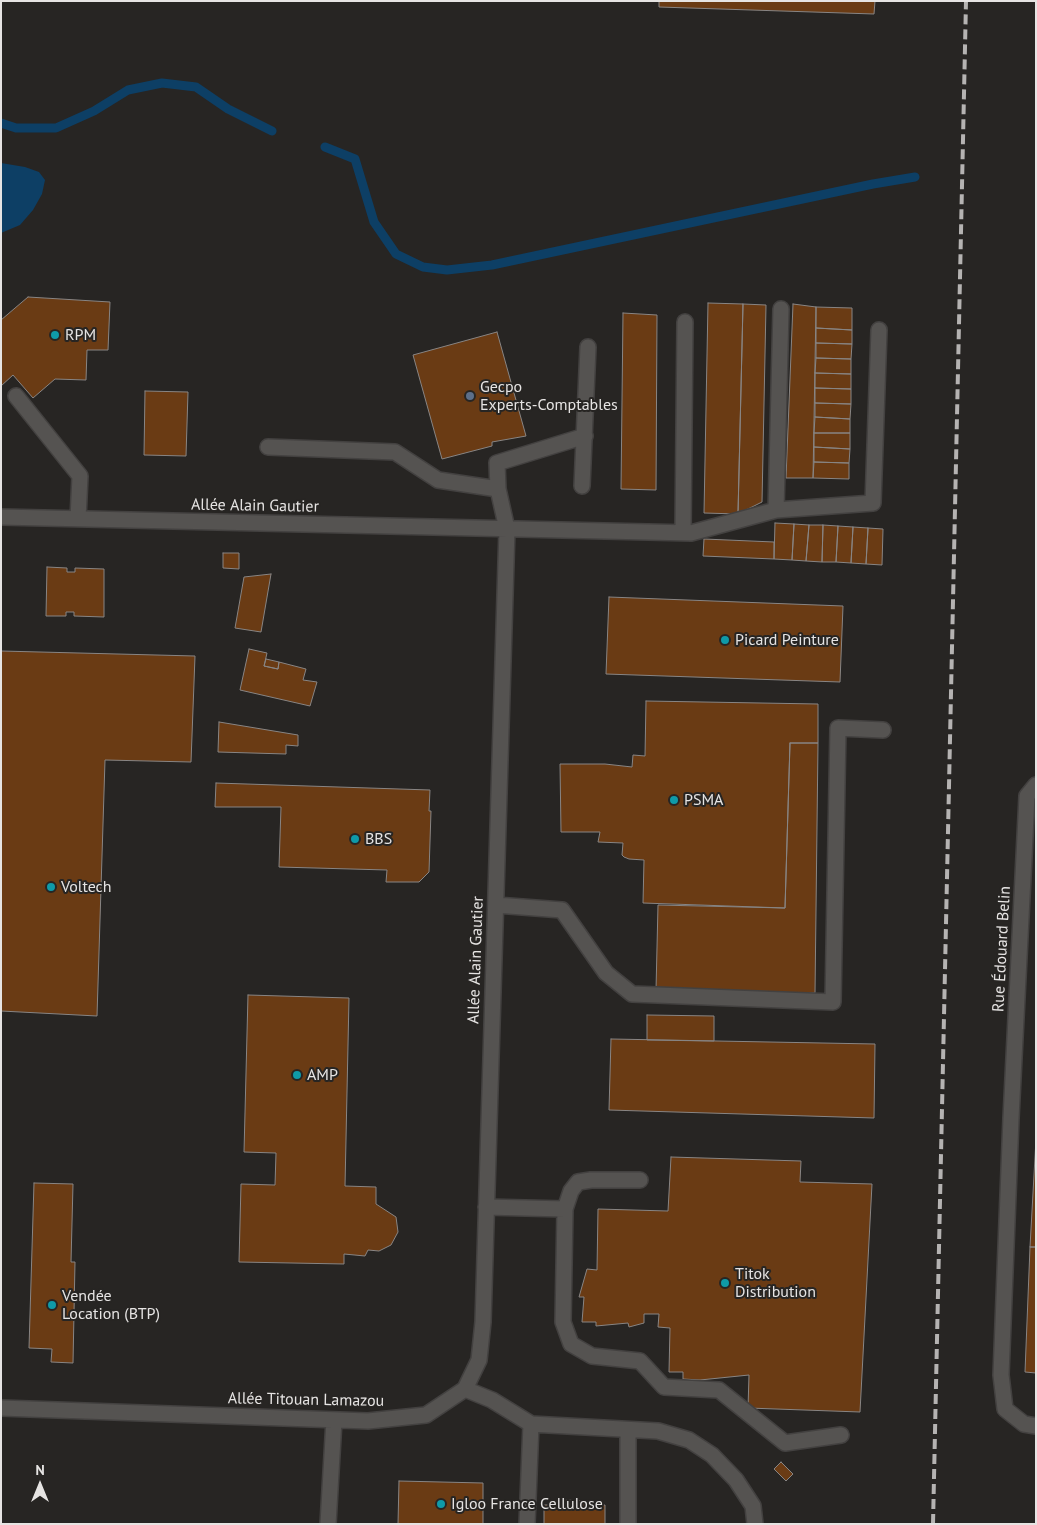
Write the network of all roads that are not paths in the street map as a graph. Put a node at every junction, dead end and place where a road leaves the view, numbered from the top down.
1 (781, 309) dead end
2 (685, 322) dead end
3 (879, 330) dead end
4 (588, 347) dead end
5 (16, 396) dead end
6 (585, 436) junction
7 (268, 447) dead end
8 (582, 486) dead end
9 (498, 489) junction
10 (776, 510) junction
11 (1, 517) edge
12 (78, 519) junction
13 (507, 529) junction
14 (687, 534) junction
15 (883, 730) dead end
16 (1036, 785) edge
17 (496, 905) junction
18 (640, 1180) dead end
19 (486, 1207) junction
20 (565, 1209) junction
21 (465, 1388) junction
22 (1, 1408) edge
23 (334, 1420) junction
24 (531, 1424) junction
25 (1036, 1426) edge
26 (628, 1430) junction
27 (841, 1435) dead end
28 (328, 1524) edge
29 (527, 1524) edge
30 (628, 1524) edge
31 (755, 1524) edge

1 - 10 street
2 - 14 street
3 - 10 street, Allée Alain Gautier
4 - 6 street
5 - 12 street
6 - 8 street
6 - 9 street
7 - 9 street
9 - 13 street
10 - 14 street, Allée Alain Gautier
11 - 12 street, Allée Alain Gautier
12 - 13 street, Allée Alain Gautier
13 - 14 street, Allée Alain Gautier
13 - 17 street, Allée Alain Gautier
15 - 17 street
16 - 25 street, Rue Édouard Belin
17 - 19 street, Allée Alain Gautier
18 - 20 street
19 - 20 street
19 - 21 street, Allée Alain Gautier
20 - 27 street
21 - 23 street, Allée Titouan Lamazou
21 - 24 street
22 - 23 street, Allée Titouan Lamazou
23 - 28 street
24 - 26 street
24 - 29 street
26 - 30 street
26 - 31 street

